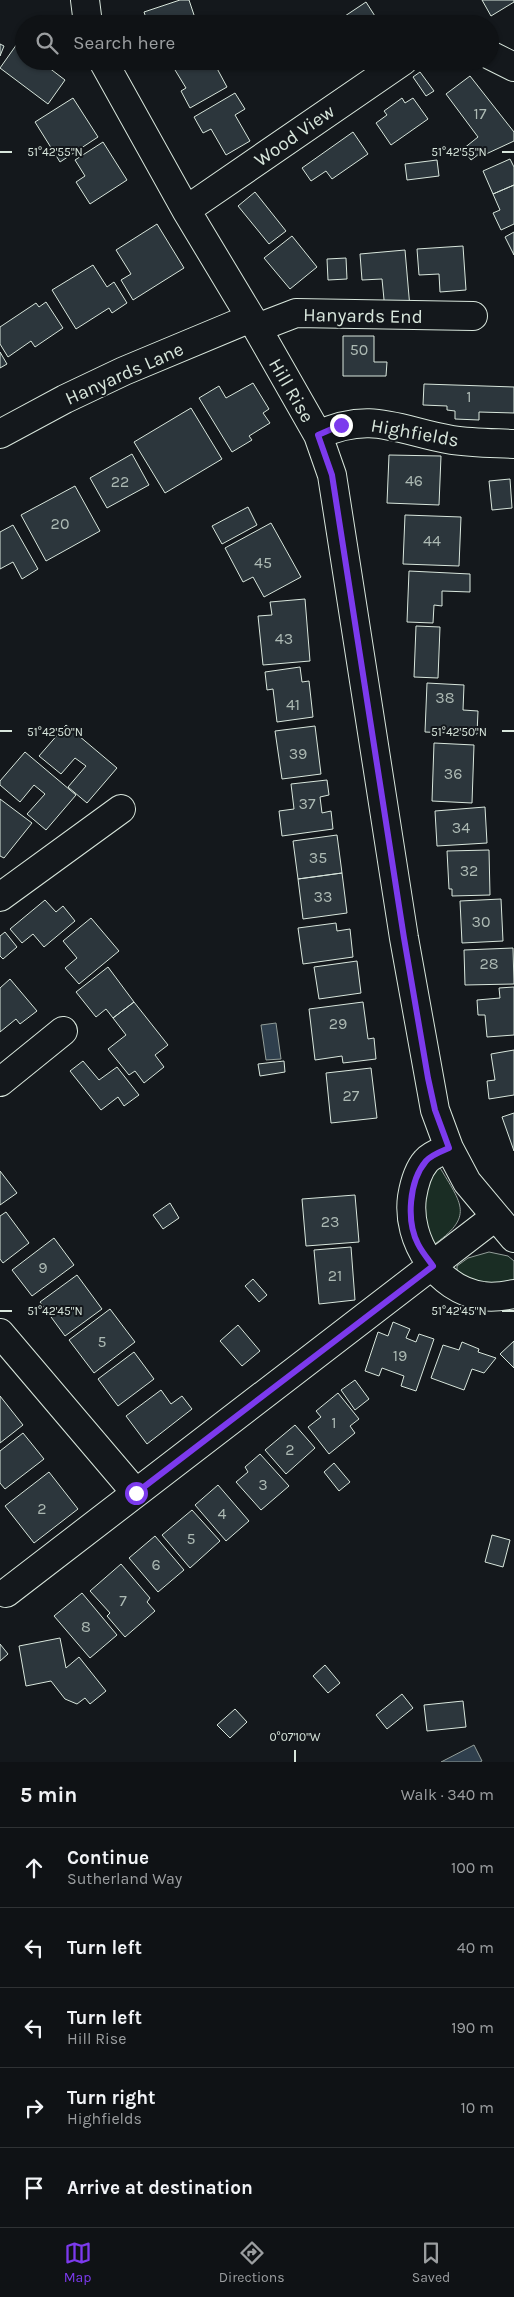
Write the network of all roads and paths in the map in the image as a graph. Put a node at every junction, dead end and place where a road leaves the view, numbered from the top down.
1 (84, 0) edge
2 (86, 15) edge
3 (499, 60) edge
4 (514, 67) edge
5 (108, 70) edge
6 (390, 70) edge
7 (186, 210) junction
8 (473, 316) dead end
9 (254, 323) junction
10 (0, 434) edge
11 (318, 435) junction
12 (514, 444) edge
13 (121, 809) dead end
14 (0, 897) edge
15 (63, 1031) dead end
16 (0, 1082) edge
17 (449, 1148) junction
18 (506, 1223) edge
19 (433, 1266) junction
20 (514, 1294) edge
21 (0, 1333) edge
22 (136, 1493) junction
23 (6, 1593) dead end

1 - 2 street
3 - 4 street
5 - 7 street, Hill Rise
6 - 7 street, Wood View
7 - 9 street, Hill Rise
8 - 9 street, Hanyards End
9 - 10 street, Hanyards Lane
9 - 11 street, Hill Rise
11 - 12 street, Highfields
11 - 17 street, Hill Rise
13 - 14 street
15 - 16 street
17 - 18 street, Hill Rise
17 - 19 street
18 - 19 street
19 - 20 street
19 - 22 street
21 - 22 street
22 - 23 street

